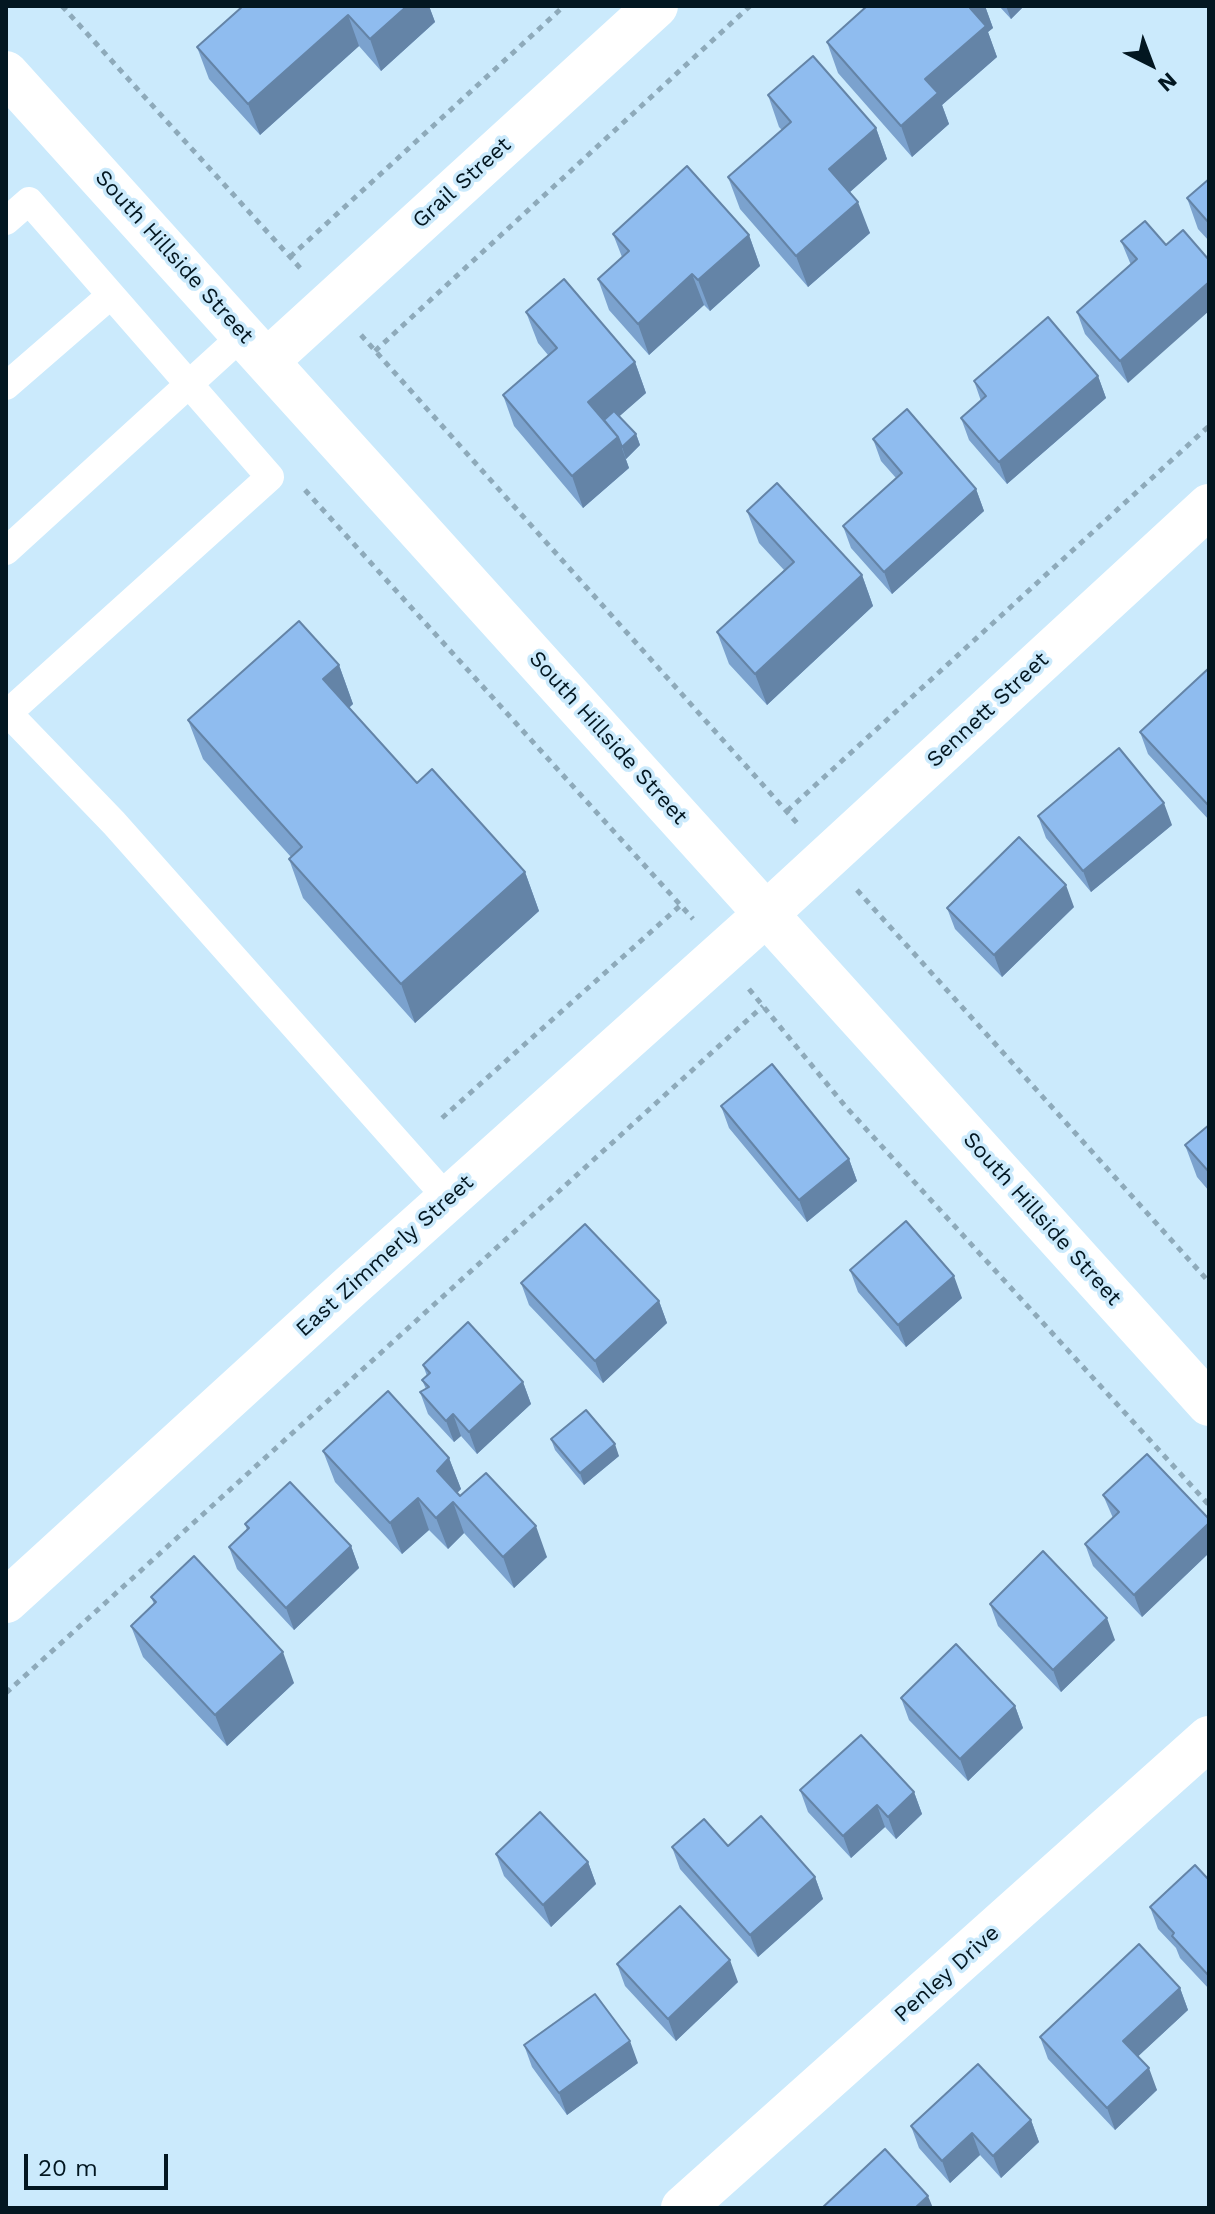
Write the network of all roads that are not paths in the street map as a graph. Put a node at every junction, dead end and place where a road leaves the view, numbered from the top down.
1 (656, 6) edge
2 (6, 73) edge
3 (6, 221) edge
4 (111, 295) junction
5 (256, 347) junction
6 (190, 385) junction
7 (6, 386) edge
8 (1209, 506) edge
9 (6, 551) edge
10 (7, 712) edge
11 (766, 914) junction
12 (448, 1199) junction
13 (1209, 1404) edge
14 (6, 1601) edge
15 (1209, 1738) edge
16 (683, 2208) edge

1 - 5 street, Grail Street
2 - 5 street, South Hillside Street
3 - 4 lane
4 - 6 lane
4 - 7 lane
5 - 6 lane
5 - 11 street, South Hillside Street
6 - 9 lane
6 - 10 lane
8 - 11 street, Sennett Street
10 - 12 lane
11 - 12 street, East Zimmerly Street
11 - 13 street, South Hillside Street
12 - 14 street, East Zimmerly Street
15 - 16 street, Penley Drive

